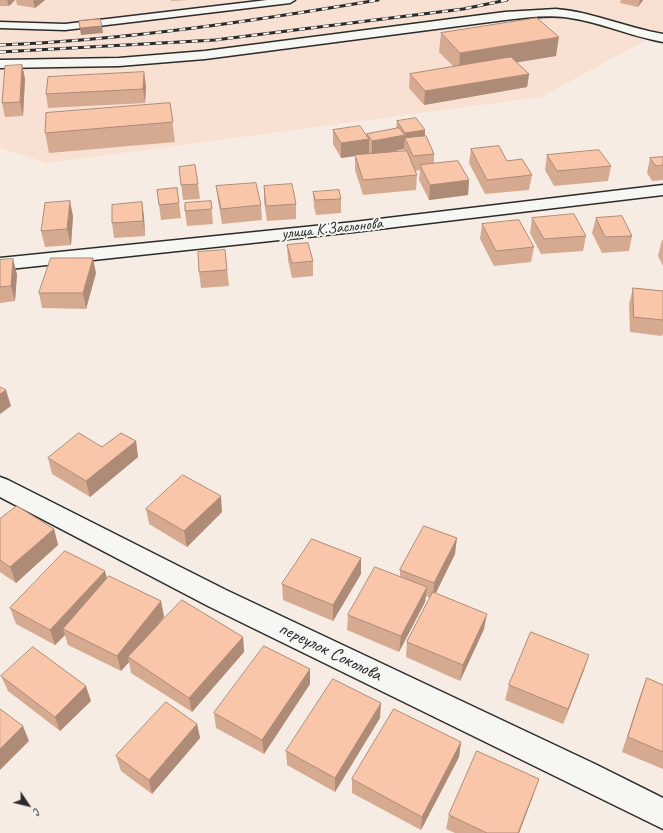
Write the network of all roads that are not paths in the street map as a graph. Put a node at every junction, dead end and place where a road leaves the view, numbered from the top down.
1 (290, 0) edge
2 (0, 25) edge
3 (663, 38) edge
4 (0, 64) edge
5 (663, 190) edge
6 (0, 264) edge
7 (0, 486) edge
8 (663, 814) edge

1 - 2 lane
3 - 4 street
5 - 6 street, улица К.Заслонова
7 - 8 street, переулок Соколова

